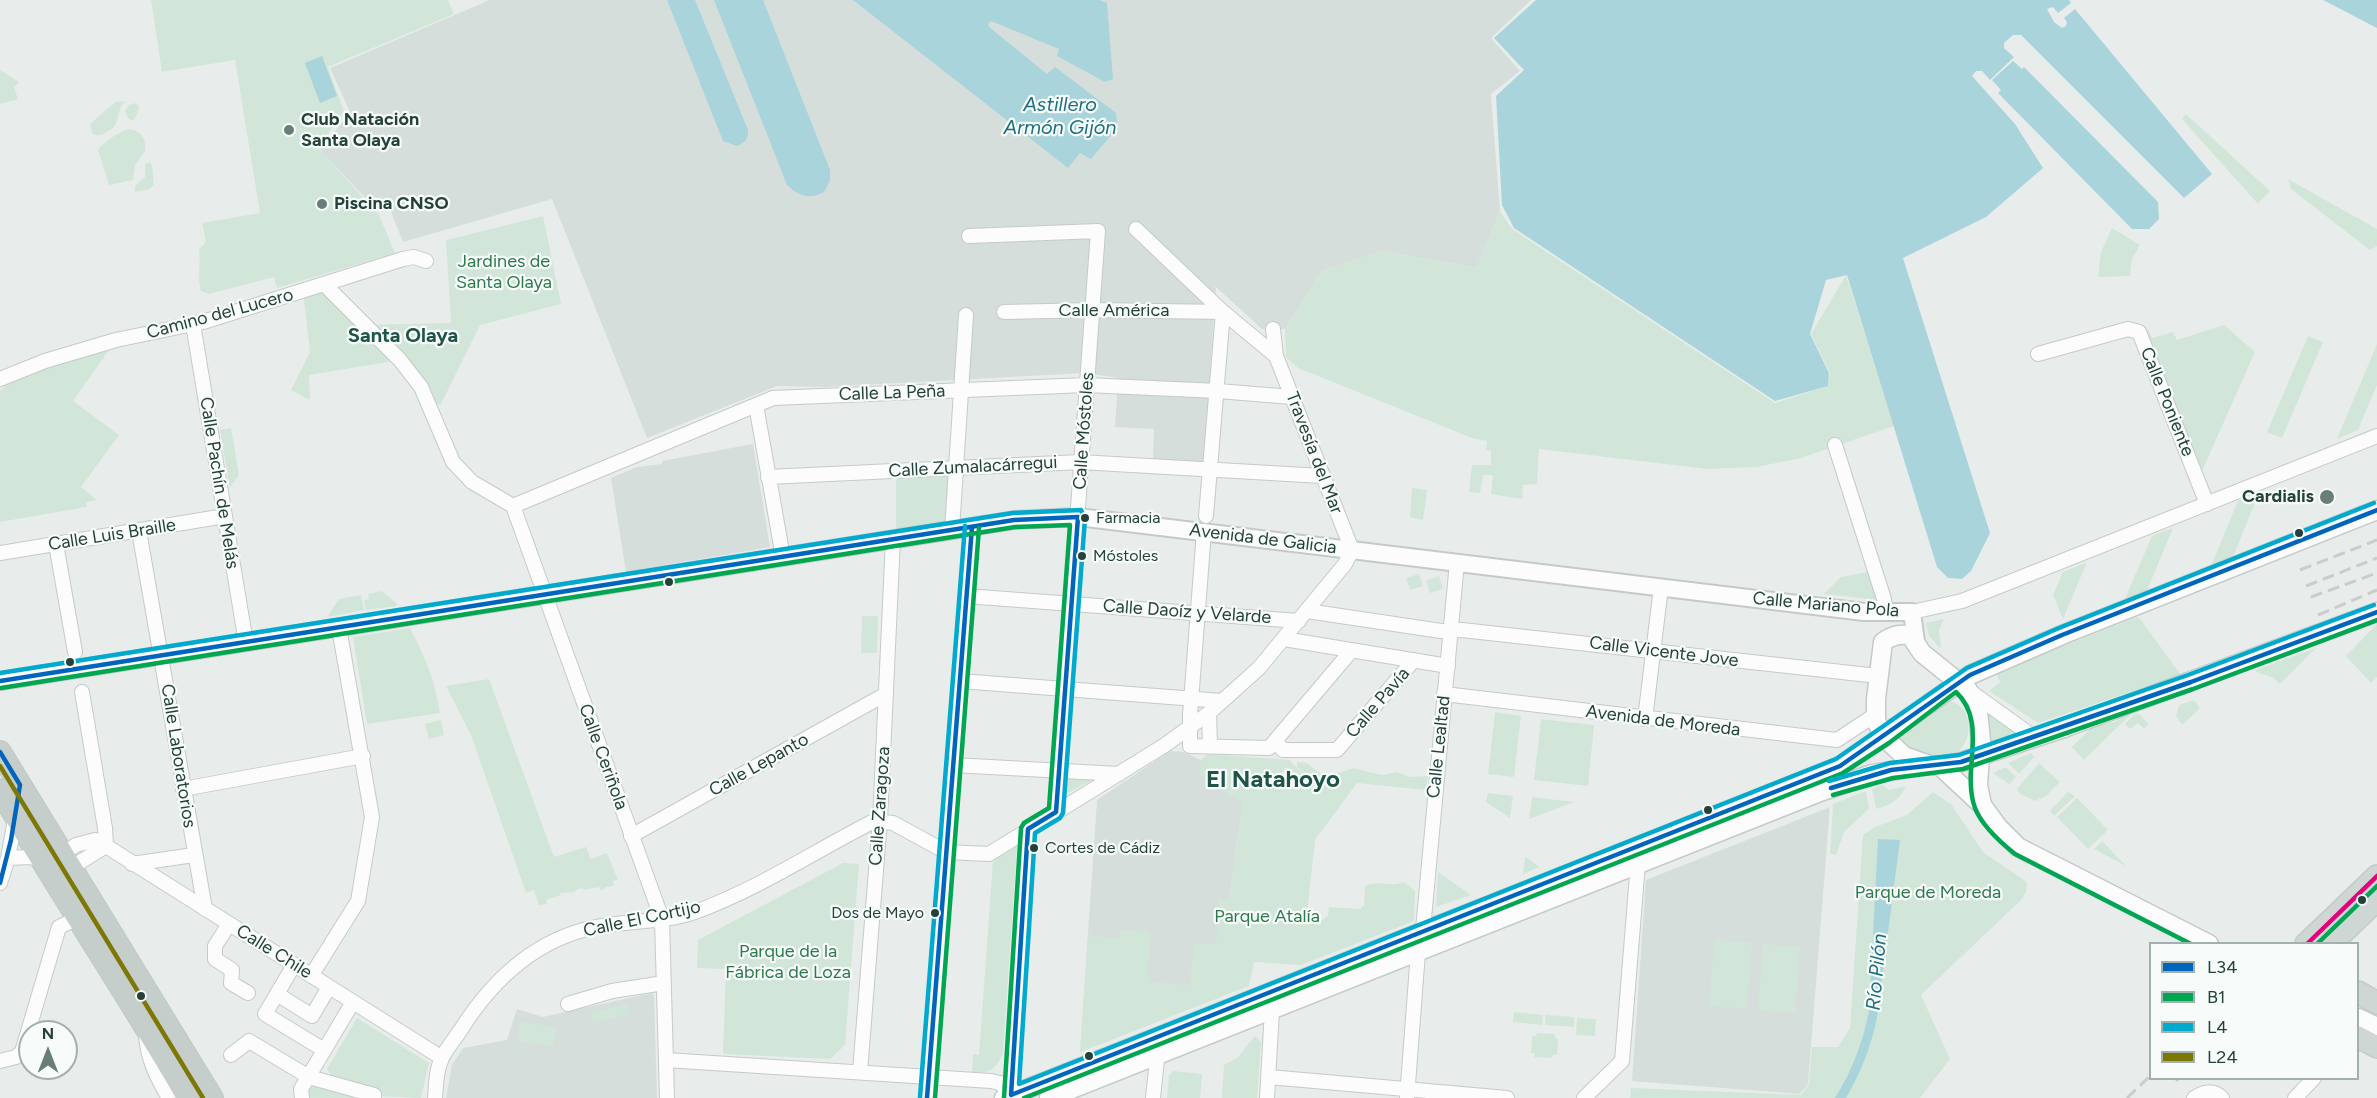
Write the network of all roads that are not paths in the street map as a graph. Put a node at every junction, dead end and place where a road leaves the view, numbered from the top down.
1 (1136, 229) dead end
2 (969, 236) dead end
3 (426, 261) dead end
4 (325, 285) junction
5 (1093, 310) junction
6 (1004, 312) dead end
7 (1223, 312) junction
8 (966, 315) dead end
9 (193, 324) junction
10 (1273, 329) dead end
11 (2038, 354) dead end
12 (1276, 356) junction
13 (15, 374) junction
14 (0, 379) edge
15 (1086, 385) junction
16 (960, 390) junction
17 (1218, 391) junction
18 (0, 392) edge
19 (1292, 397) junction
20 (756, 405) junction
21 (2377, 436) edge
22 (1835, 445) dead end
23 (1080, 462) junction
24 (954, 468) junction
25 (1210, 469) junction
26 (1322, 476) junction
27 (768, 477) junction
28 (2207, 504) junction
29 (513, 506) junction
30 (2377, 510) edge
31 (225, 516) junction
32 (1078, 517) junction
33 (1205, 523) junction
34 (972, 527) junction
35 (952, 530) junction
36 (139, 531) junction
37 (893, 539) junction
38 (56, 544) junction
39 (1352, 550) junction
40 (0, 553) edge
41 (783, 557) junction
42 (1457, 562) junction
43 (1661, 587) junction
44 (545, 596) junction
45 (966, 596) junction
46 (1072, 604) junction
47 (1912, 612) junction
48 (2377, 612) edge
49 (1885, 613) junction
50 (1197, 614) junction
51 (1303, 616) junction
52 (339, 628) junction
53 (1451, 631) junction
54 (1284, 639) junction
55 (1883, 642) junction
56 (1916, 642) junction
57 (246, 643) junction
58 (1352, 650) junction
59 (75, 652) dead end
60 (1653, 652) junction
61 (161, 656) junction
62 (1414, 660) junction
63 (1448, 666) junction
64 (1878, 676) junction
65 (0, 681) edge
66 (960, 681) junction
67 (1963, 686) junction
68 (1065, 690) junction
69 (82, 692) dead end
70 (886, 694) junction
71 (1444, 694) junction
72 (1191, 700) junction
73 (1222, 701) junction
74 (1209, 713) junction
75 (1875, 715) junction
76 (1645, 719) junction
77 (1189, 729) junction
78 (1884, 737) junction
79 (2035, 738) junction
80 (1275, 741) junction
81 (1210, 746) junction
82 (0, 752) edge
83 (363, 756) junction
84 (1980, 756) junction
85 (953, 765) junction
86 (1934, 765) junction
87 (1059, 771) junction
88 (1119, 774) junction
89 (10, 788) edge
90 (183, 789) junction
91 (1982, 805) junction
92 (1056, 812) junction
93 (15, 817) junction
94 (880, 820) junction
95 (1028, 829) junction
96 (632, 836) junction
97 (106, 846) junction
98 (946, 852) junction
99 (194, 855) junction
100 (8, 858) junction
101 (41, 860) junction
102 (67, 860) junction
103 (132, 864) junction
104 (1638, 864) junction
105 (2377, 876) edge
106 (0, 883) edge
107 (62, 893) junction
108 (2377, 900) edge
109 (205, 909) junction
110 (78, 918) junction
111 (662, 919) junction
112 (229, 924) junction
113 (1422, 931) junction
114 (2205, 942) edge
115 (2308, 942) edge
116 (2333, 942) edge
117 (1418, 952) junction
118 (294, 965) junction
119 (311, 976) junction
120 (664, 983) junction
121 (329, 987) junction
122 (248, 993) dead end
123 (2359, 993) edge
124 (277, 994) junction
125 (1305, 997) junction
126 (353, 1002) junction
127 (1269, 1002) junction
128 (2377, 1003) edge
129 (568, 1004) dead end
130 (2359, 1018) edge
131 (146, 1026) junction
132 (2377, 1027) edge
133 (1163, 1035) junction
134 (2359, 1038) edge
135 (2377, 1047) edge
136 (324, 1050) junction
137 (231, 1055) dead end
138 (1156, 1056) junction
139 (442, 1058) junction
140 (666, 1060) junction
141 (0, 1061) edge
142 (860, 1072) junction
143 (309, 1077) junction
144 (928, 1077) junction
145 (1269, 1077) junction
146 (2312, 1080) edge
147 (1407, 1094) edge
148 (1009, 1097) edge
149 (169, 1098) edge
150 (188, 1098) edge
151 (212, 1098) edge
152 (302, 1098) edge
153 (374, 1098) edge
154 (435, 1098) edge
155 (667, 1098) edge
156 (927, 1098) edge
157 (1049, 1098) edge
158 (1152, 1098) edge
159 (1267, 1098) edge
160 (1507, 1098) edge
161 (1584, 1098) edge
162 (2194, 1098) edge
163 (2222, 1098) edge
164 (2295, 1098) edge

1 - 7 street, Travesía del Mar
2 - 5 street, Calle Móstoles
3 - 4 street, Camino del Lucero
4 - 9 street, Camino del Lucero
4 - 29 street
5 - 6 street, Calle América
5 - 7 street, Calle América
5 - 15 street, Calle Móstoles
7 - 12 street, Travesía del Mar
7 - 17 street
8 - 16 street
9 - 13 street, Camino del Lucero
9 - 31 street, Calle Pachín de Melás
10 - 12 street, Travesía del Mar
11 - 28 street, Calle Poniente
12 - 19 street, Travesía del Mar
13 - 14 street, Camino del Lucero
13 - 18 street, Camino del Lucero
15 - 16 street, Calle La Peña
15 - 17 street, Calle La Peña
15 - 23 street, Calle Móstoles
16 - 20 street, Calle La Peña
16 - 24 street
17 - 19 street, Calle La Peña
17 - 25 street
19 - 26 street, Travesía del Mar
20 - 27 street
20 - 29 street, Calle La Peña
21 - 28 street, Calle Mariano Pola
22 - 49 street
23 - 24 street, Calle Zumalacárregui
23 - 25 street, Calle Zumalacárregui
23 - 32 street, Calle Móstoles
24 - 27 street, Calle Zumalacárregui
24 - 35 street
25 - 26 street, Calle Zumalacárregui
25 - 33 street
26 - 39 street, Travesía del Mar
27 - 41 street
28 - 47 street, Calle Mariano Pola
29 - 44 street, Calle Ceriñola
30 - 67 main road
31 - 36 street, Calle Luis Braille
31 - 57 street, Calle Pachín de Melás
32 - 33 street, Avenida de Galicia
32 - 34 street, Avenida de Galicia
32 - 46 street, Calle Móstoles
33 - 39 street, Avenida de Galicia
33 - 50 street
34 - 35 street, Avenida de Galicia
34 - 45 street
35 - 37 street, Avenida de Galicia
36 - 38 street, Calle Luis Braille
36 - 61 street, Calle Laboratorios
37 - 41 street, Avenida de Galicia
37 - 70 street, Calle Zaragoza
38 - 40 street, Calle Luis Braille
38 - 59 street
39 - 42 street, Calle Mariano Pola
39 - 51 street
41 - 44 street, Avenida de Galicia
42 - 43 street, Calle Mariano Pola
42 - 53 street, Calle Lealtad
43 - 49 street, Calle Mariano Pola
43 - 60 street
44 - 52 street, Avenida de Galicia
44 - 96 street, Calle Ceriñola
45 - 46 street, Calle Daoíz y Velarde
45 - 66 street
46 - 50 street, Calle Daoíz y Velarde
46 - 68 street, Calle Móstoles
47 - 49 street, Calle Mariano Pola
47 - 56 street
48 - 79 main road
49 - 55 street
50 - 51 street, Calle Daoíz y Velarde
50 - 72 street
51 - 53 street, Calle Daoíz y Velarde
51 - 54 street
52 - 57 street, Avenida de Galicia
52 - 83 street
53 - 60 street, Calle Vicente Jove
53 - 63 street, Calle Lealtad
54 - 58 street
54 - 73 street
55 - 56 main road
55 - 64 main road
56 - 67 main road
57 - 61 street, Avenida de Galicia
58 - 62 street
58 - 80 street
60 - 64 street, Calle Vicente Jove
60 - 76 street
61 - 65 street, Avenida de Galicia
61 - 90 street, Calle Laboratorios
62 - 63 street
62 - 80 street, Calle Pavía
63 - 71 street, Calle Lealtad
64 - 75 main road
66 - 68 street
66 - 85 street
67 - 78 main road
67 - 79 street
67 - 84 main road
68 - 72 street
68 - 87 street, Calle Móstoles
69 - 97 street
70 - 94 street, Calle Zaragoza
70 - 96 street, Calle Lepanto
71 - 76 street, Avenida de Moreda
71 - 113 street, Calle Lealtad
72 - 73 street
72 - 77 street
73 - 74 street
74 - 77 street
74 - 81 street
75 - 76 street, Avenida de Moreda
75 - 78 main road
77 - 81 street
77 - 88 street
78 - 86 main road
78 - 113 main road
79 - 84 main road
80 - 81 street
82 - 89 highway
83 - 90 street
83 - 119 street
84 - 86 main road
84 - 91 main road
85 - 87 street
85 - 98 street
86 - 91 main road
86 - 104 main road
87 - 88 street
87 - 92 street, Calle Móstoles
88 - 92 street
89 - 93 highway
89 - 102 highway
90 - 99 street, Calle Laboratorios
91 - 114 main road
92 - 95 street
93 - 100 street
93 - 101 highway
94 - 98 street
94 - 111 street, Calle El Cortijo
94 - 142 street, Calle Zaragoza
95 - 98 street
95 - 148 street
96 - 111 street, Calle Ceriñola
97 - 102 street
97 - 103 street, Calle Chile
98 - 144 street
99 - 103 street
99 - 109 street, Calle Laboratorios
100 - 101 street
100 - 106 street
101 - 107 highway
102 - 107 street
102 - 151 highway
103 - 109 street, Calle Chile
104 - 117 main road
104 - 161 street
105 - 115 main road
107 - 110 highway
108 - 116 main road
109 - 112 street, Calle Chile
110 - 131 highway
110 - 141 street
111 - 120 street, Calle Ceriñola
111 - 139 street, Calle El Cortijo
112 - 118 street, Calle Chile
112 - 122 street
113 - 125 street
113 - 127 main road
117 - 125 main road
117 - 147 street
118 - 119 street, Calle Chile
118 - 124 street
119 - 121 street, Calle Chile
120 - 129 street
120 - 140 street, Calle Ceriñola
121 - 124 street
121 - 126 street, Calle Chile
123 - 128 main road
124 - 136 street
125 - 127 main road
126 - 136 street
126 - 139 street, Calle Chile
127 - 133 main road
127 - 138 main road
127 - 145 street
130 - 132 main road
131 - 149 street
131 - 150 highway
133 - 138 street
133 - 148 main road
134 - 135 main road
136 - 143 street
137 - 143 street
138 - 157 main road
138 - 158 street
139 - 154 street, Calle El Cortijo
140 - 142 street
140 - 155 street, Calle Ceriñola
142 - 144 street
143 - 152 street
143 - 153 street
144 - 148 street
144 - 156 street
145 - 147 street
145 - 159 street
146 - 164 street
147 - 160 street
162 - 163 street

